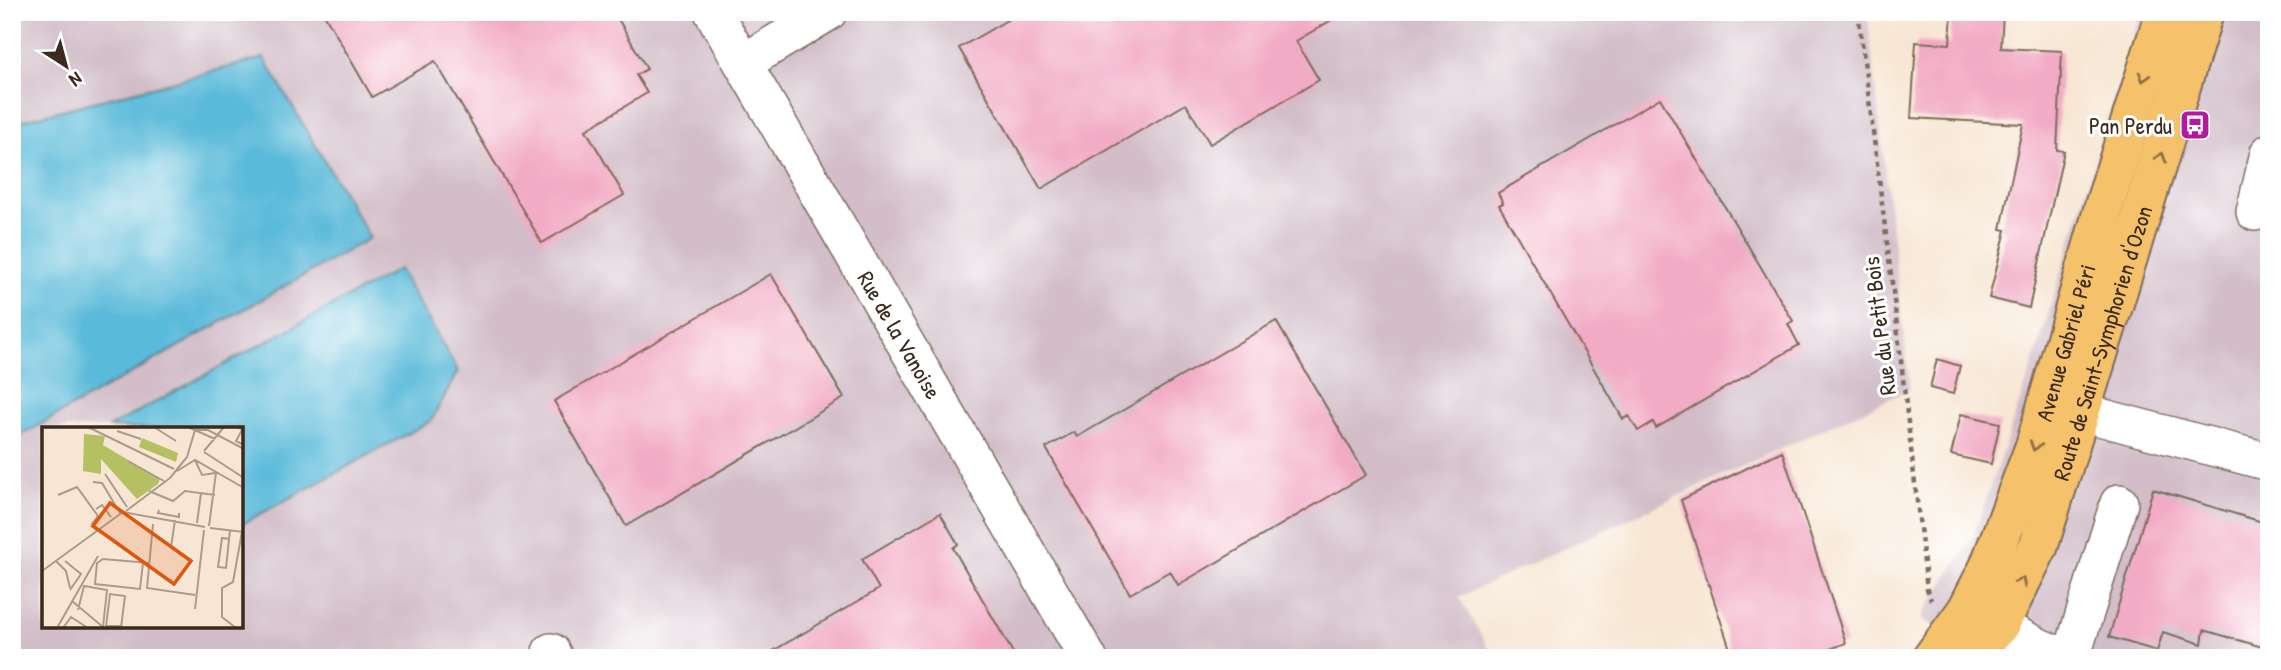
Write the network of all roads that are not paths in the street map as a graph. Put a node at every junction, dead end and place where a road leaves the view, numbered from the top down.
1 (713, 12) edge
2 (828, 12) edge
3 (2165, 12) edge
4 (2204, 12) edge
5 (743, 63) junction
6 (2269, 153) edge
7 (2105, 203) junction
8 (2255, 212) dead end
9 (2143, 214) junction
10 (2081, 412) junction
11 (2269, 462) edge
12 (2119, 503) dead end
13 (1973, 629) edge
14 (1088, 658) edge
15 (1932, 658) edge
16 (2066, 658) edge
17 (2071, 658) edge

1 - 5 street, Rue de la Vanoise
2 - 5 street
3 -> 7 main road, Avenue Gabriel Péri
9 -> 4 main road, Route de Saint-Symphorien d'Ozon
5 - 14 street, Rue de la Vanoise
6 - 8 street
7 - 9 main road
7 -> 13 main road, Avenue Gabriel Péri
9 - 10 main road, Route de Saint-Symphorien d'Ozon
10 - 11 street
13 -> 10 main road, Route de Saint-Symphorien d'Ozon
12 - 17 street
13 - 15 main road, Avenue Gabriel Péri
13 - 16 street

